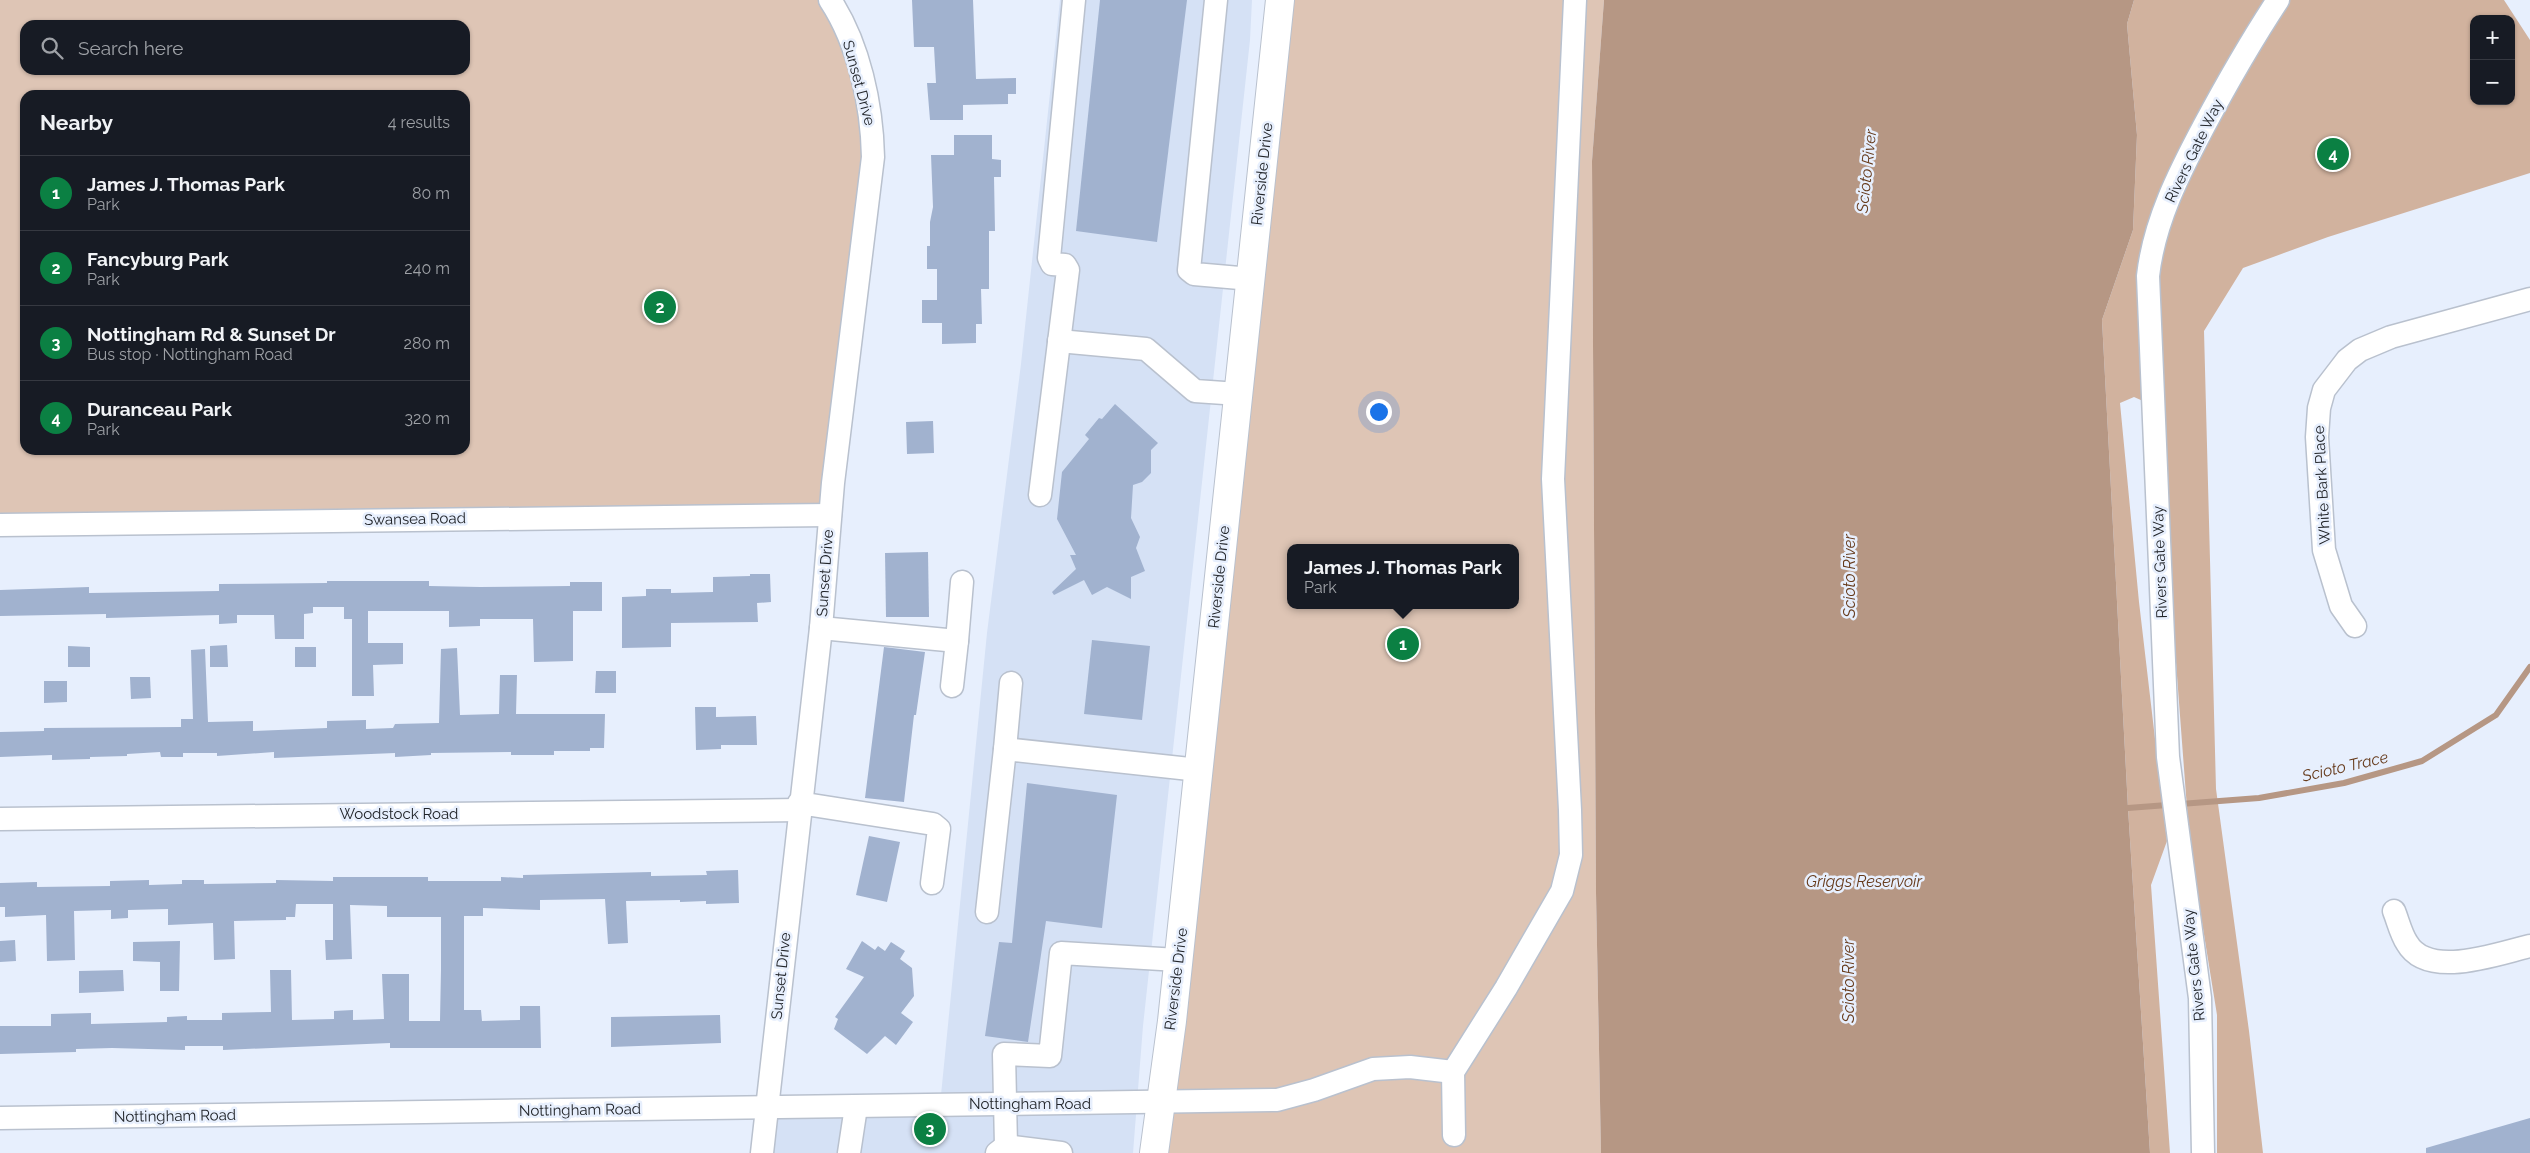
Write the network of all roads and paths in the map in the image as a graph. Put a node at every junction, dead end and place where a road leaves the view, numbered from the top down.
1 (830, 0) edge
2 (1074, 0) edge
3 (1216, 0) edge
4 (1280, 0) edge
5 (1575, 0) edge
6 (2278, 0) edge
7 (1251, 278) junction
8 (2530, 299) edge
9 (1059, 341) junction
10 (1239, 394) junction
11 (1040, 494) dead end
12 (830, 515) junction
13 (0, 525) edge
14 (962, 582) dead end
15 (2354, 626) dead end
16 (821, 628) junction
17 (957, 641) junction
18 (1011, 683) dead end
19 (952, 686) dead end
20 (1005, 748) junction
21 (1198, 770) junction
22 (799, 807) junction
23 (0, 819) edge
24 (932, 883) dead end
25 (2394, 911) dead end
26 (987, 912) dead end
27 (2530, 946) edge
28 (1178, 960) junction
29 (1453, 1072) junction
30 (1160, 1103) junction
31 (1005, 1104) junction
32 (856, 1107) junction
33 (768, 1109) junction
34 (0, 1118) edge
35 (1454, 1135) dead end
36 (856, 1149) edge
37 (1002, 1150) edge
38 (762, 1153) edge
39 (1061, 1153) edge
40 (1154, 1153) edge
41 (2203, 1153) edge

1 - 12 street, Sunset Drive
2 - 9 street
3 - 7 street
4 - 7 main road, Riverside Drive
5 - 29 street
6 - 41 street, Rivers Gate Way
7 - 10 main road, Riverside Drive
8 - 15 street, White Bark Place
9 - 10 street
9 - 11 street
10 - 21 main road, Riverside Drive
12 - 13 street, Swansea Road
12 - 16 street, Sunset Drive
14 - 17 street
16 - 17 street
16 - 22 street, Sunset Drive
17 - 19 street
18 - 20 street
20 - 21 street
20 - 26 street
21 - 28 main road, Riverside Drive
22 - 23 street, Woodstock Road
22 - 24 street, Woodstock Road
22 - 33 street, Sunset Drive
25 - 27 street
28 - 30 main road, Riverside Drive
28 - 31 street
29 - 30 street, Nottingham Road
29 - 35 street
30 - 31 street, Nottingham Road
30 - 40 main road, Riverside Drive
31 - 32 street, Nottingham Road
31 - 37 street
32 - 33 street, Nottingham Road
32 - 36 street
33 - 34 street, Nottingham Road
33 - 38 street, Sunset Drive
37 - 39 street

